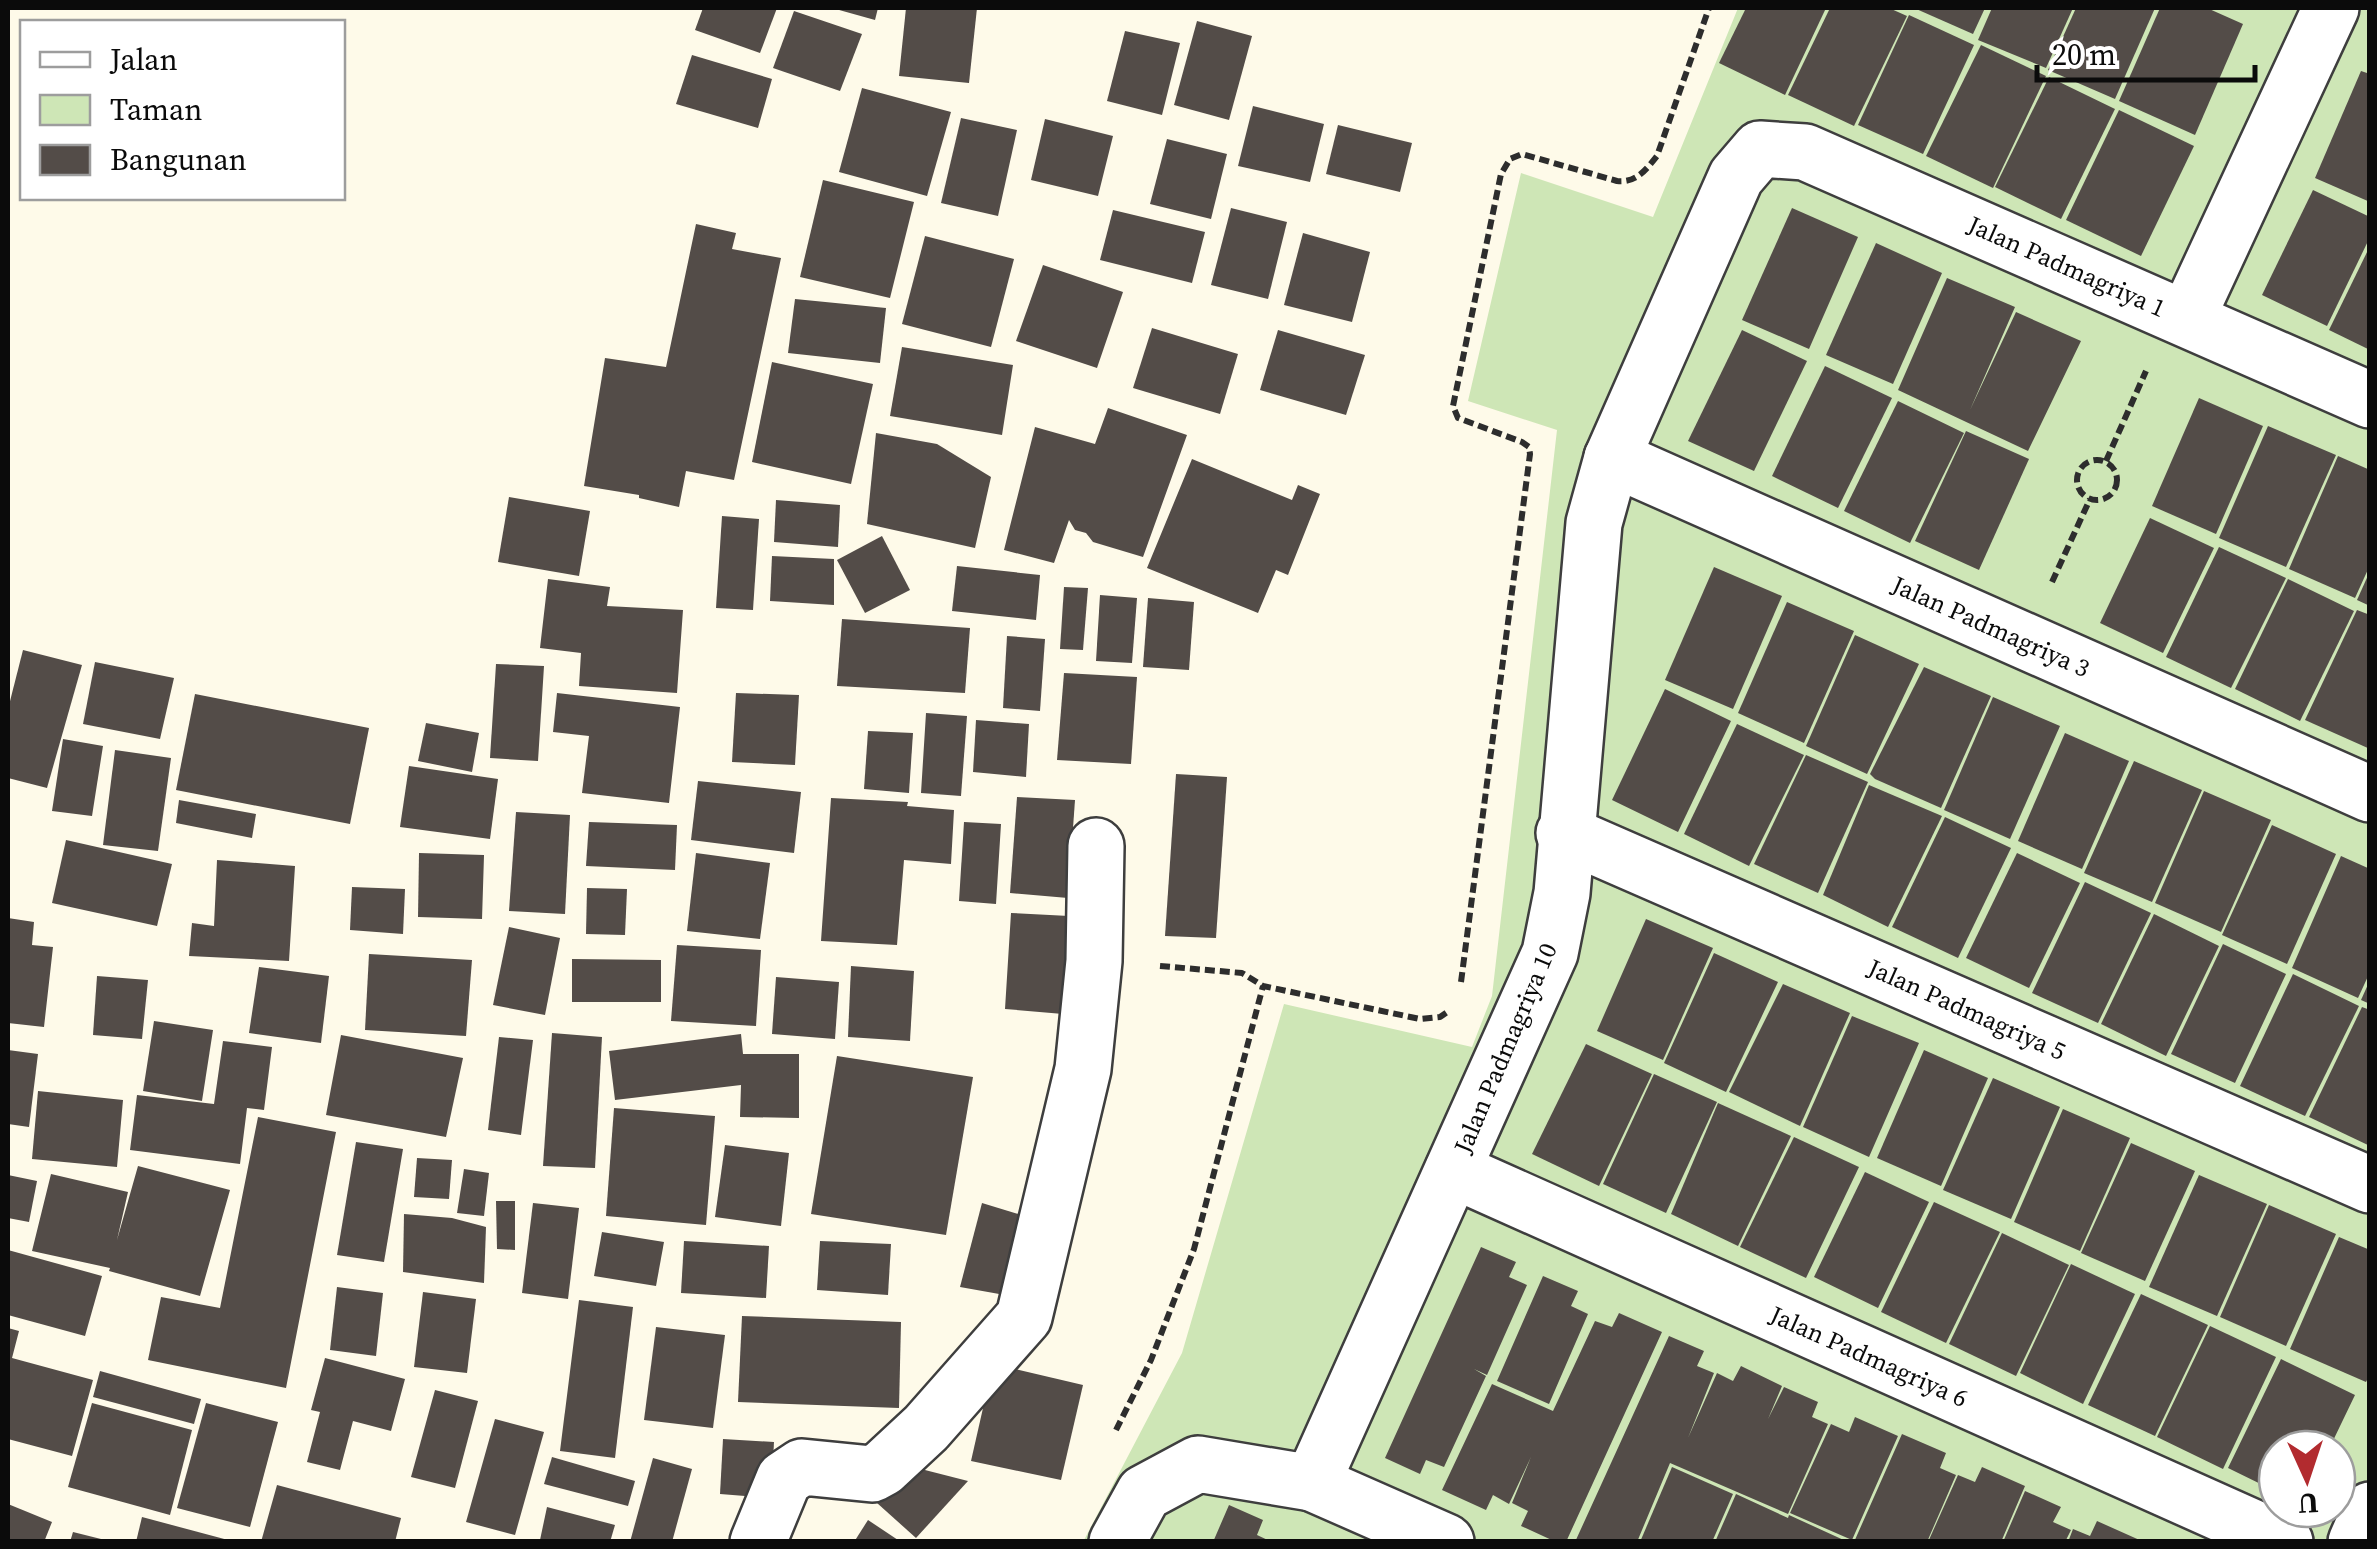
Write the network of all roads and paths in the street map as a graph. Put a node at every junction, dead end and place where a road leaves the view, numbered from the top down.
1 (1709, 8) edge
2 (2331, 8) edge
3 (1760, 149) joint
4 (2186, 318) junction
5 (2147, 368) dead end
6 (2370, 400) edge
7 (1612, 458) junction
8 (2106, 461) junction
9 (2090, 500) junction
10 (2046, 597) dead end
11 (2370, 794) edge
12 (1564, 833) junction
13 (1096, 846) dead end
14 (1094, 961) junction
15 (1263, 986) junction
16 (1458, 992) dead end
17 (1456, 1004) dead end
18 (1453, 1170) junction
19 (2370, 1186) edge
20 (1110, 1442) dead end
21 (1312, 1482) junction
22 (2370, 1510) edge
23 (758, 1542) edge
24 (1117, 1542) edge
25 (1446, 1542) edge
26 (2285, 1542) edge
27 (2356, 1542) edge

1 - 16 path
2 - 4 street
3 - 4 street, Jalan Padmagriya 1
3 - 7 street, Jalan Padmagriya 10
4 - 6 street, Jalan Padmagriya 1
5 - 8 path
7 - 11 street, Jalan Padmagriya 3
7 - 12 street, Jalan Padmagriya 10
8 - 9 path
8 - 9 path
9 - 10 path
12 - 18 street, Jalan Padmagriya 10
12 - 19 street, Jalan Padmagriya 5
13 - 14 street
14 - 15 path
14 - 23 street
15 - 17 path
15 - 20 path
18 - 21 street, Jalan Padmagriya 10
18 - 26 street, Jalan Padmagriya 6
21 - 24 street
21 - 25 street
22 - 27 street

